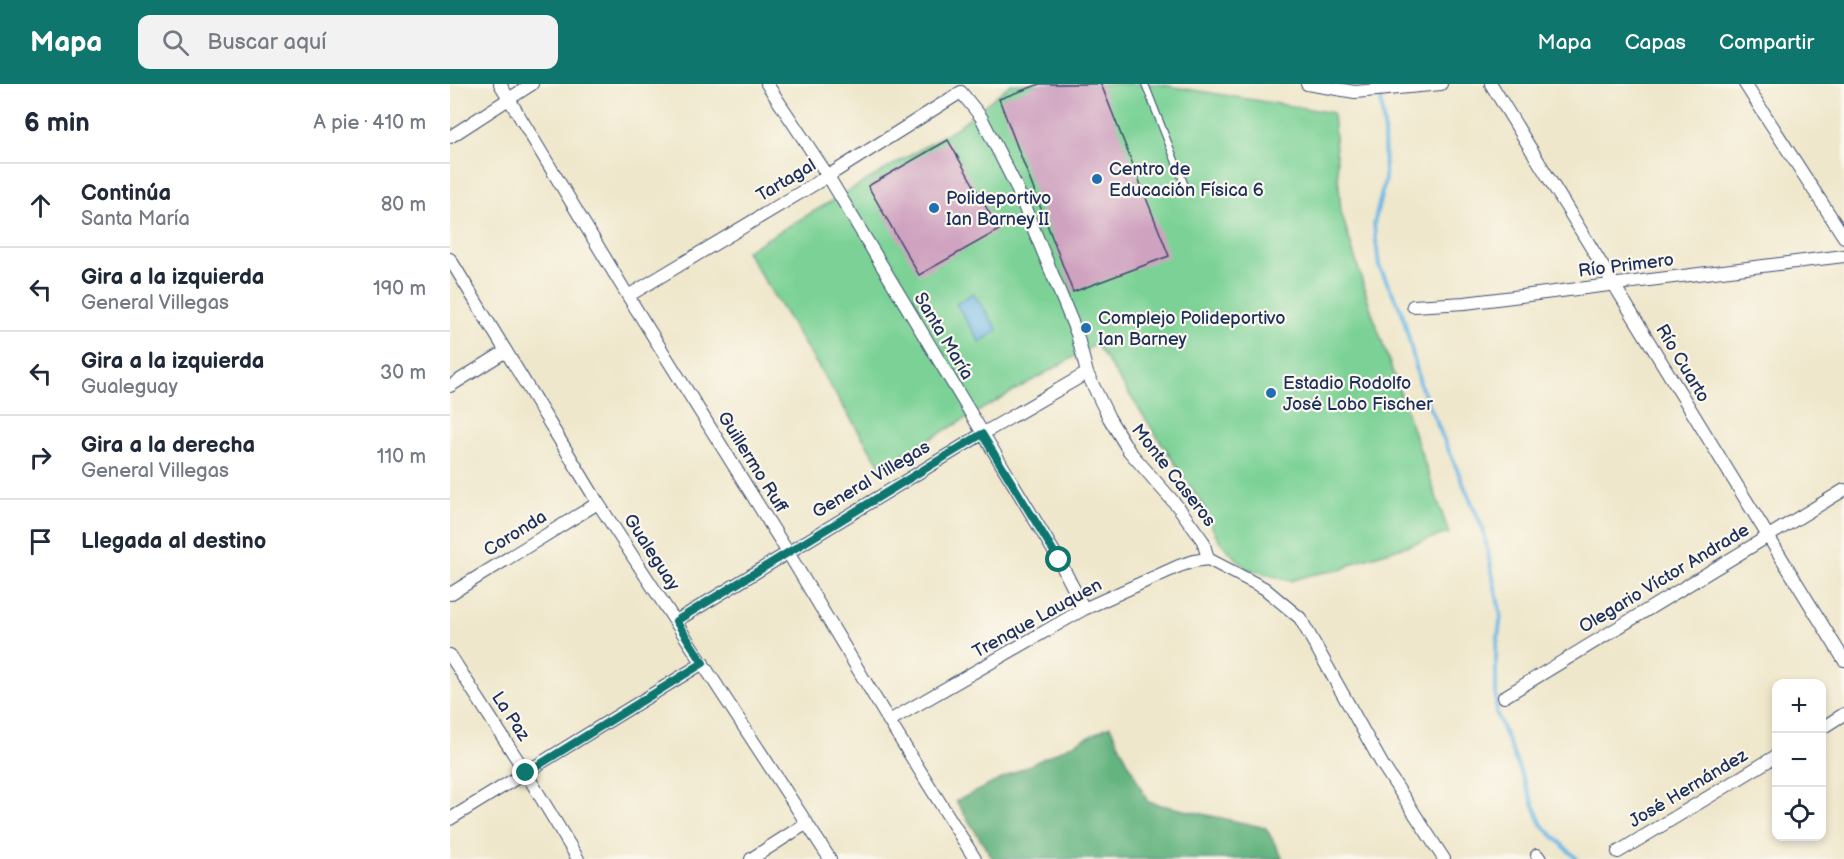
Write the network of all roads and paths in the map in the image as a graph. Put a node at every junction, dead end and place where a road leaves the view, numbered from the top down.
1 (500, 84) edge
2 (532, 84) edge
3 (767, 84) edge
4 (1145, 84) edge
5 (1307, 84) edge
6 (1441, 84) edge
7 (1491, 84) edge
8 (1745, 84) edge
9 (961, 92) joint
10 (509, 98) junction
11 (450, 137) edge
12 (828, 176) junction
13 (1184, 183) dead end
14 (1844, 237) edge
15 (1844, 256) edge
16 (450, 259) edge
17 (1614, 285) junction
18 (628, 296) junction
19 (1413, 306) dead end
20 (506, 351) junction
21 (1088, 373) junction
22 (450, 386) edge
23 (982, 434) junction
24 (1844, 490) edge
25 (598, 503) junction
26 (1768, 536) junction
27 (788, 551) junction
28 (1208, 559) junction
29 (450, 594) edge
30 (1084, 609) junction
31 (676, 621) junction
32 (450, 655) edge
33 (1844, 660) edge
34 (703, 663) junction
35 (1504, 697) dead end
36 (1844, 714) edge
37 (889, 721) junction
38 (1826, 725) edge
39 (1772, 758) edge
40 (526, 773) junction
41 (450, 819) edge
42 (807, 823) junction
43 (1618, 852) dead end
44 (578, 859) edge
45 (751, 859) edge
46 (830, 859) edge
47 (975, 859) edge
48 (1444, 859) edge

1 - 10 street, Guillermo Ruff
2 - 10 street
3 - 12 street, Santa María
4 - 13 lane
5 - 6 street
7 - 17 street, Río Cuarto
8 - 14 street
9 - 12 street, Tartagal
9 - 21 street, Monte Caseros
10 - 11 street
10 - 18 street, Guillermo Ruff
12 - 18 street, Tartagal
12 - 23 street, Santa María
15 - 17 street, Río Primero
16 - 20 street, Gualeguay
17 - 19 street, Río Primero
17 - 26 street, Río Cuarto
18 - 27 street, Guillermo Ruff
20 - 22 street
20 - 25 street, Gualeguay
21 - 23 street, General Villegas
21 - 28 street, Monte Caseros
23 - 27 street, General Villegas
23 - 30 street, Santa María
24 - 26 street, Olegario Víctor Andrade
25 - 29 street, Coronda
25 - 31 street, Gualeguay
26 - 33 street, Río Cuarto
26 - 35 street, Olegario Víctor Andrade
27 - 31 street, General Villegas
27 - 37 street, Guillermo Ruff
28 - 30 street, Trenque Lauquen
28 - 48 street
30 - 37 street, Trenque Lauquen
31 - 34 street, Gualeguay
32 - 40 street, La Paz
34 - 40 street
34 - 42 street, Gualeguay
36 - 38 street
37 - 47 street, Guillermo Ruff
39 - 43 street, José Hernández
40 - 41 street
40 - 44 street, La Paz
42 - 45 street
42 - 46 street, Gualeguay

